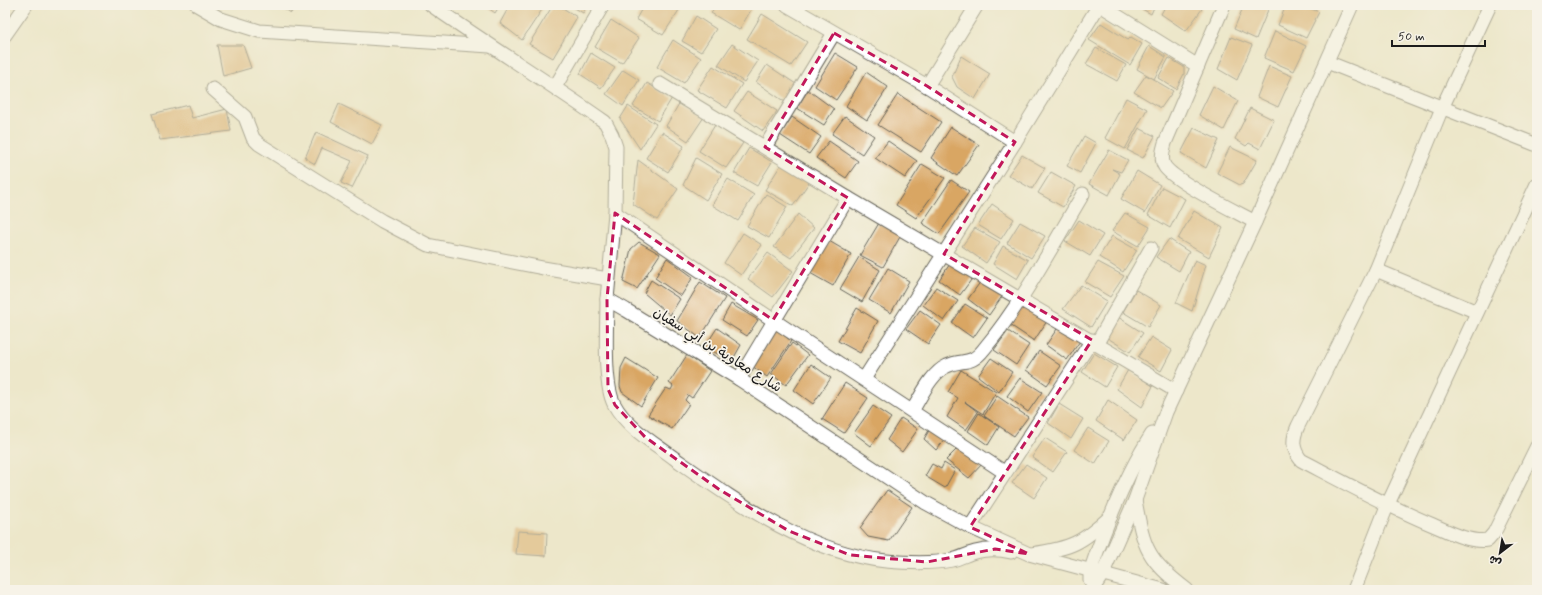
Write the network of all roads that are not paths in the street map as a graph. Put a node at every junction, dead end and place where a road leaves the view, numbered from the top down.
1 (26, 5) edge
2 (197, 5) edge
3 (431, 5) edge
4 (603, 5) edge
5 (787, 5) edge
6 (977, 5) edge
7 (1099, 5) edge
8 (1224, 5) edge
9 (1352, 5) edge
10 (1490, 5) edge
11 (834, 33) junction
12 (5, 35) edge
13 (490, 46) junction
14 (1327, 62) junction
15 (1198, 66) junction
16 (660, 84) dead end
17 (927, 86) junction
18 (555, 87) junction
19 (213, 89) dead end
20 (1442, 108) junction
21 (1015, 142) junction
22 (1537, 145) edge
23 (765, 148) junction
24 (1537, 184) edge
25 (1083, 194) dead end
26 (848, 198) junction
27 (615, 213) junction
28 (1256, 222) junction
29 (1151, 248) dead end
30 (944, 254) junction
31 (1376, 270) junction
32 (608, 279) junction
33 (1020, 298) junction
34 (607, 299) junction
35 (1477, 312) junction
36 (773, 320) junction
37 (1094, 342) junction
38 (738, 379) junction
39 (864, 379) junction
40 (1176, 391) junction
41 (912, 411) junction
42 (1166, 412) junction
43 (1537, 446) edge
44 (1004, 472) junction
45 (1135, 500) junction
46 (1387, 506) junction
47 (1111, 516) junction
48 (970, 527) junction
49 (1029, 554) junction
50 (1096, 574) junction
51 (1091, 590) edge
52 (1163, 590) edge
53 (1188, 590) edge
54 (1354, 590) edge

1 - 12 street
2 - 13 street
3 - 13 street
4 - 18 street
5 - 11 street
6 - 17 street
7 - 15 street
7 - 21 street
8 - 15 street
9 - 14 street
10 - 20 street
11 - 17 street
11 - 23 street
13 - 18 street
14 - 20 street
14 - 28 street
15 - 28 street
16 - 23 street
17 - 21 street
18 - 27 street
19 - 32 street
20 - 22 street
20 - 31 street
21 - 30 street
23 - 26 street
24 - 35 street
25 - 33 street
26 - 30 street
26 - 36 street
27 - 32 street
27 - 36 street
28 - 40 street
29 - 37 street
30 - 33 street
30 - 39 street
31 - 35 street
31 - 46 street
32 - 34 street
33 - 37 street
33 - 41 street
34 - 38 street, شارع معاوية بن أبي سفيان
34 - 49 street
35 - 46 street
36 - 38 street
36 - 39 street
37 - 40 street
37 - 44 street
38 - 48 street, شارع معاوية بن أبي سفيان
39 - 41 street
40 - 42 street
41 - 44 street
42 - 45 street
42 - 47 street
43 - 46 street
44 - 48 street
45 - 50 street
45 - 53 street
46 - 54 street
47 - 49 street
47 - 50 street
48 - 49 street, شارع معاوية بن أبي سفيان
49 - 50 street, شارع معاوية بن أبي سفيان
50 - 51 street
50 - 52 street, شارع معاوية بن أبي سفيان

